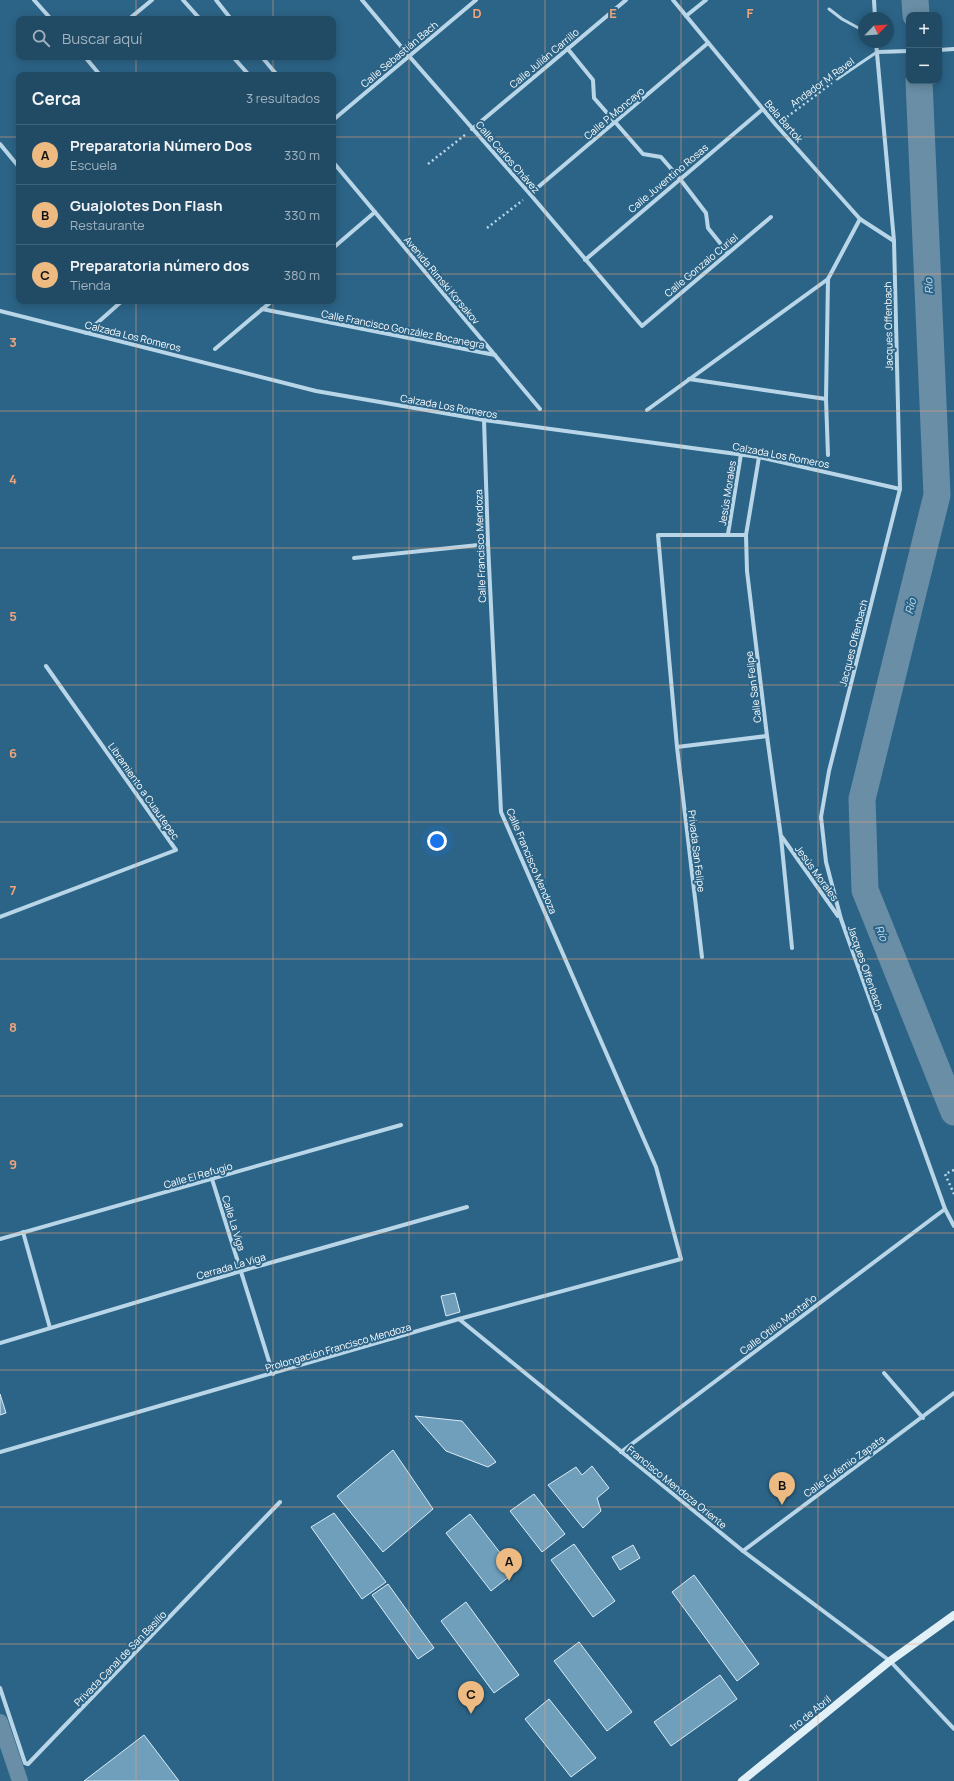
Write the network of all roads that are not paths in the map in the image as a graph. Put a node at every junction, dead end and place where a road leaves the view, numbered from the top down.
1 (34, 0) edge
2 (152, 0) edge
3 (183, 0) edge
4 (216, 0) edge
5 (362, 0) edge
6 (476, 0) edge
7 (626, 0) edge
8 (673, 0) edge
9 (706, 0) edge
10 (874, 0) edge
11 (829, 9) dead end
12 (875, 12) edge
13 (48, 16) edge
14 (133, 16) edge
15 (197, 16) edge
16 (229, 16) edge
17 (686, 16) junction
18 (858, 28) edge
19 (708, 43) junction
20 (568, 48) junction
21 (877, 48) edge
22 (954, 49) edge
23 (942, 50) edge
24 (906, 51) edge
25 (877, 52) junction
26 (409, 56) junction
27 (88, 60) edge
28 (236, 60) edge
29 (264, 60) edge
30 (98, 72) edge
31 (246, 72) edge
32 (274, 72) edge
33 (837, 79) road end
34 (763, 109) junction
35 (336, 117) edge
36 (615, 123) junction
37 (472, 129) junction
38 (0, 144) edge
39 (16, 163) edge
40 (336, 166) edge
41 (680, 179) junction
42 (530, 194) junction
43 (375, 212) junction
44 (771, 217) dead end
45 (860, 219) junction
46 (894, 241) junction
47 (336, 245) edge
48 (728, 253) junction
49 (585, 260) junction
50 (828, 280) junction
51 (119, 304) edge
52 (268, 304) edge
53 (262, 309) junction
54 (0, 311) edge
55 (642, 326) joint
56 (86, 333) junction
57 (215, 349) dead end
58 (495, 355) junction
59 (689, 379) junction
60 (826, 399) junction
61 (540, 409) dead end
62 (647, 410) dead end
63 (484, 420) junction
64 (741, 454) junction
65 (828, 455) dead end
66 (759, 457) junction
67 (900, 489) junction
68 (728, 534) junction
69 (746, 535) junction
70 (488, 544) junction
71 (354, 558) dead end
72 (46, 666) dead end
73 (767, 736) junction
74 (676, 747) junction
75 (781, 837) junction
76 (0, 917) edge
77 (841, 919) junction
78 (792, 948) dead end
79 (702, 957) dead end
80 (401, 1125) dead end
81 (212, 1179) junction
82 (467, 1207) dead end
83 (945, 1209) junction
84 (954, 1226) edge
85 (22, 1232) junction
86 (0, 1239) edge
87 (681, 1259) joint
88 (241, 1271) junction
89 (459, 1320) junction
90 (50, 1328) junction
91 (0, 1343) edge
92 (884, 1373) dead end
93 (273, 1374) junction
94 (954, 1393) edge
95 (923, 1418) junction
96 (0, 1452) edge
97 (621, 1452) junction
98 (280, 1502) dead end
99 (743, 1551) junction
100 (954, 1615) edge
101 (890, 1660) junction
102 (0, 1688) edge
103 (954, 1729) edge
104 (742, 1781) edge

1 - 13 street
2 - 14 street
3 - 15 street
4 - 16 street
5 - 26 street, Calle Carlos Chávez
6 - 26 street, Calle Sebastián Bach
7 - 20 street, Calle Julián Carrillo
8 - 17 street, Bela Bartok
9 - 17 street
10 - 12 street
11 - 18 lane
17 - 19 street, Bela Bartok
19 - 34 street, Bela Bartok
19 - 36 street, Calle P Moncayo
20 - 36 street
20 - 37 street, Calle Julián Carrillo
21 - 25 street, Jacques Offenbach
22 - 23 street
24 - 25 street
25 - 33 lane, Andador M Ravel
25 - 46 street, Jacques Offenbach
26 - 35 street, Calle Sebastián Bach
26 - 37 street, Calle Carlos Chávez
27 - 30 street
28 - 31 street
29 - 32 street
34 - 41 street, Calle Juventino Rosas
34 - 45 street, Bela Bartok
36 - 41 street
36 - 42 street, Calle P Moncayo
37 - 42 street, Calle Carlos Chávez
38 - 39 street
40 - 43 street, Avenida Rimski Korsakov
41 - 48 street
41 - 49 street, Calle Juventino Rosas
42 - 49 street, Calle Carlos Chávez
43 - 47 street
43 - 58 street, Avenida Rimski Korsakov
44 - 48 street, Calle Gonzalo Curiel
45 - 46 street, Bela Bartok
45 - 50 street
46 - 67 street, Jacques Offenbach
48 - 55 street, Calle Gonzalo Curiel
49 - 55 street, Calle Carlos Chávez
50 - 59 street
50 - 60 street
51 - 56 street
52 - 53 street
53 - 57 street
53 - 58 street, Calle Francisco González Bocanegra
54 - 56 street, Calzada Los Romeros
56 - 63 street, Calzada Los Romeros
58 - 61 street, Avenida Rimski Korsakov
59 - 60 street
59 - 62 street
60 - 65 street
63 - 64 street, Calzada Los Romeros
63 - 70 street, Calle Francisco Mendoza
64 - 66 street, Calzada Los Romeros
64 - 68 street, Jesús Morales
66 - 67 street, Calzada Los Romeros
66 - 69 street, Calle San Felipe
67 - 77 street, Jacques Offenbach
68 - 69 street
68 - 74 street
69 - 73 street, Calle San Felipe
70 - 71 street
70 - 87 street, Calle Francisco Mendoza
72 - 76 street, Libramiento a Cuautepec
73 - 74 street
73 - 75 street, Calle San Felipe
74 - 79 street, Privada San Felipe
75 - 77 street, Jesús Morales
75 - 78 street
77 - 83 street, Jacques Offenbach
80 - 81 street, Calle El Refugio
81 - 85 street, Calle El Refugio
81 - 88 street, Calle La Viga
82 - 88 street, Cerrada La Viga
83 - 84 street, Jacques Offenbach
83 - 97 street, Calle Otilio Montaño
85 - 86 street, Calle El Refugio
85 - 90 street
87 - 89 street, Prolongación Francisco Mendoza
88 - 90 street, Cerrada La Viga
88 - 93 street
89 - 93 street, Prolongación Francisco Mendoza
89 - 97 street, Francisco Mendoza Oriente
90 - 91 street, Cerrada La Viga
92 - 95 street
93 - 96 street, Prolongación Francisco Mendoza
94 - 95 street, Calle Eufemio Zapata
95 - 99 street, Calle Eufemio Zapata
97 - 99 street, Francisco Mendoza Oriente
98 - 102 street, Privada Canal de San Basilio
99 - 101 street, Francisco Mendoza Oriente
100 - 101 main road, 1ro de Abril
101 - 103 street, Francisco Mendoza Oriente
101 - 104 main road, 1ro de Abril

